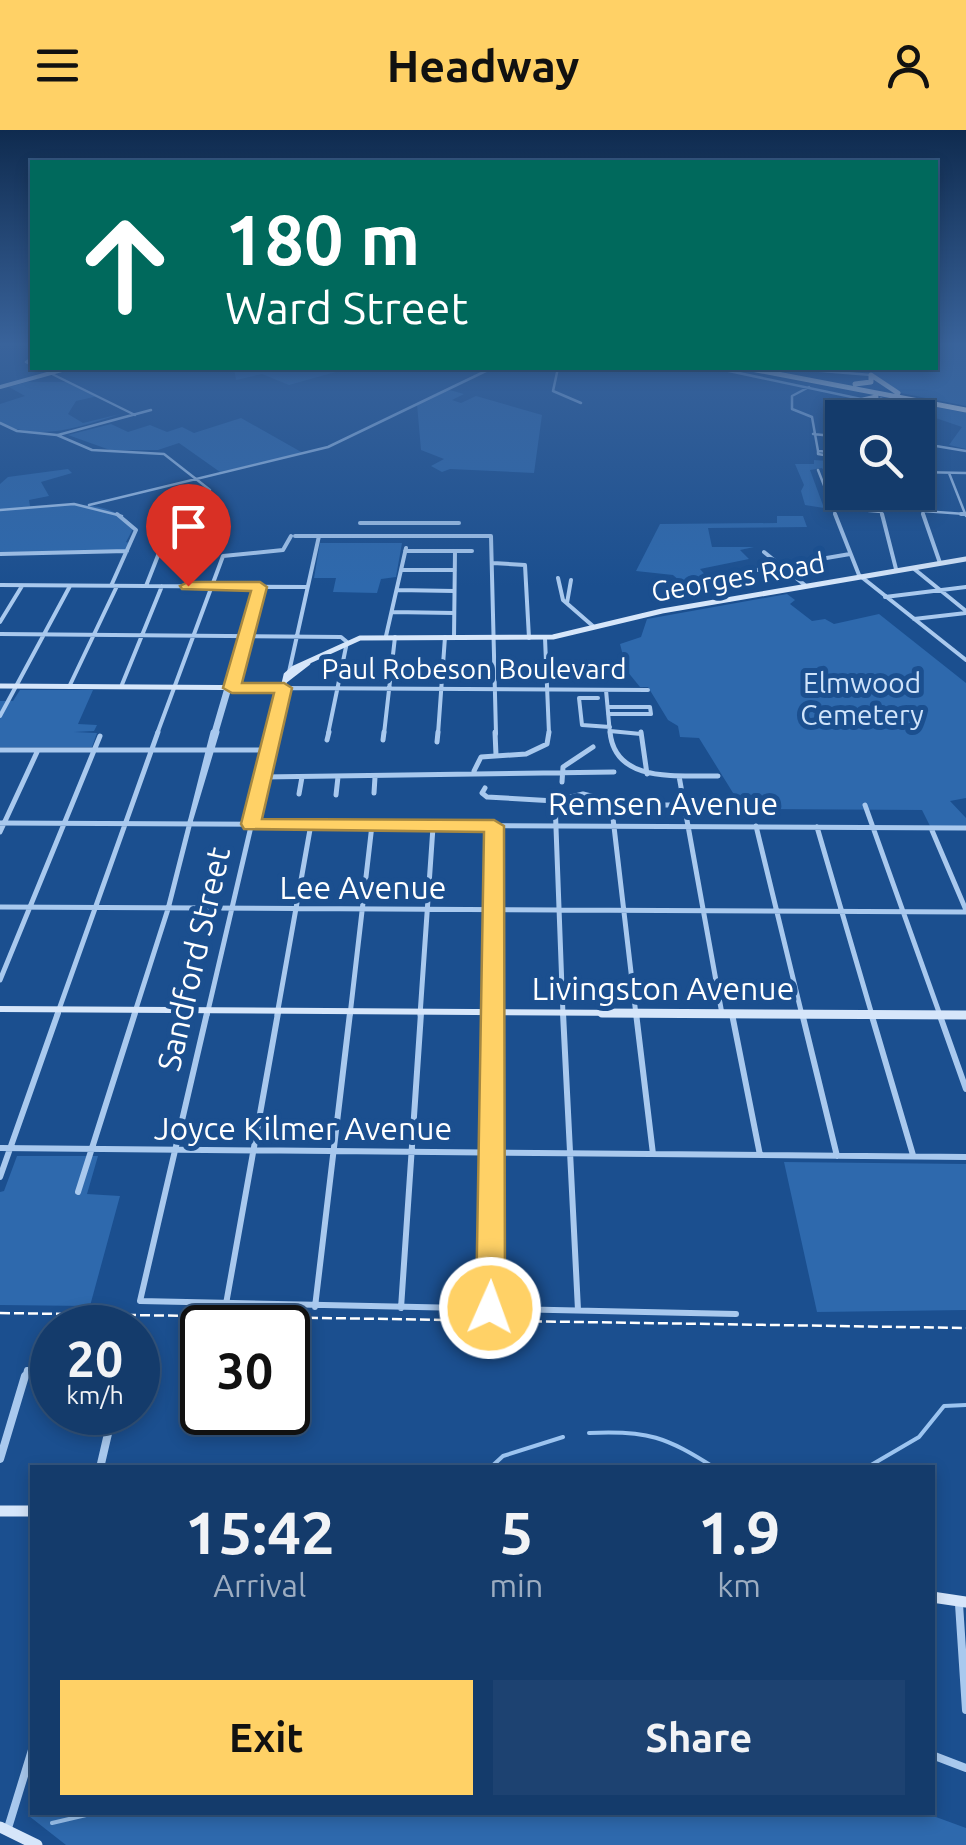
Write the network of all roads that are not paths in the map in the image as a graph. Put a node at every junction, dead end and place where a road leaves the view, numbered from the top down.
1 (6, 426) edge
2 (94, 426) edge
3 (373, 426) edge
4 (813, 426) edge
5 (813, 434) junction
6 (825, 435) edge
7 (57, 436) junction
8 (935, 445) edge
9 (817, 451) dead end
10 (966, 451) edge
11 (818, 470) dead end
12 (935, 473) edge
13 (949, 473) junction
14 (966, 473) edge
15 (198, 480) junction
16 (104, 504) junction
17 (0, 510) edge
18 (860, 510) dead end
19 (923, 511) joint
20 (881, 512) joint
21 (966, 515) edge
22 (400, 516) dead end
23 (459, 523) dead end
24 (360, 524) dead end
25 (398, 524) junction
26 (314, 528) dead end
27 (308, 536) junction
28 (319, 536) junction
29 (400, 536) junction
30 (126, 551) junction
31 (455, 551) junction
32 (472, 551) dead end
33 (764, 552) dead end
34 (0, 554) edge
35 (115, 554) junction
36 (850, 554) junction
37 (124, 558) junction
38 (966, 560) edge
39 (493, 563) junction
40 (940, 563) junction
41 (781, 566) junction
42 (911, 566) junction
43 (896, 569) junction
44 (401, 570) junction
45 (455, 570) junction
46 (859, 575) junction
47 (558, 578) dead end
48 (706, 579) junction
49 (571, 580) dead end
50 (698, 580) dead end
51 (0, 586) edge
52 (22, 586) junction
53 (70, 586) junction
54 (114, 586) junction
55 (146, 586) junction
56 (162, 586) junction
57 (209, 586) junction
58 (308, 586) junction
59 (806, 586) junction
60 (258, 587) junction
61 (966, 587) edge
62 (397, 590) junction
63 (938, 590) junction
64 (454, 591) junction
65 (884, 597) junction
66 (729, 600) junction
67 (566, 603) junction
68 (392, 612) junction
69 (966, 612) edge
70 (454, 613) junction
71 (914, 619) junction
72 (0, 622) edge
73 (594, 627) junction
74 (0, 634) edge
75 (43, 635) junction
76 (94, 635) junction
77 (144, 635) junction
78 (192, 636) junction
79 (244, 636) junction
80 (296, 636) junction
81 (386, 636) junction
82 (395, 636) junction
83 (449, 637) junction
84 (495, 638) junction
85 (529, 638) junction
86 (545, 638) junction
87 (347, 642) junction
88 (966, 660) edge
89 (286, 680) junction
90 (0, 686) edge
91 (16, 686) junction
92 (68, 687) junction
93 (121, 687) junction
94 (174, 687) junction
95 (229, 688) junction
96 (336, 688) junction
97 (389, 689) junction
98 (442, 689) junction
99 (495, 689) junction
100 (548, 690) junction
101 (648, 690) dead end
102 (606, 692) junction
103 (598, 698) dead end
104 (608, 709) junction
105 (0, 716) edge
106 (610, 729) junction
107 (100, 736) dead end
108 (327, 740) dead end
109 (383, 740) dead end
110 (437, 742) dead end
111 (593, 747) dead end
112 (0, 750) edge
113 (38, 750) junction
114 (94, 750) junction
115 (151, 750) junction
116 (270, 750) junction
117 (210, 751) junction
118 (496, 755) junction
119 (474, 772) junction
120 (561, 772) junction
121 (614, 772) dead end
122 (647, 774) junction
123 (679, 776) junction
124 (718, 776) dead end
125 (266, 777) junction
126 (302, 777) junction
127 (338, 777) junction
128 (376, 778) junction
129 (485, 788) dead end
130 (374, 793) dead end
131 (299, 794) dead end
132 (336, 795) dead end
133 (562, 796) junction
134 (554, 801) junction
135 (637, 805) dead end
136 (729, 805) dead end
137 (684, 806) junction
138 (865, 806) dead end
139 (2, 823) edge
140 (65, 823) junction
141 (125, 824) junction
142 (188, 824) junction
143 (251, 824) junction
144 (311, 824) junction
145 (687, 824) junction
146 (372, 826) junction
147 (433, 826) junction
148 (494, 826) junction
149 (554, 826) junction
150 (615, 826) junction
151 (756, 826) junction
152 (817, 827) junction
153 (873, 827) junction
154 (930, 828) junction
155 (966, 828) edge
156 (0, 832) edge
157 (0, 908) edge
158 (30, 908) junction
159 (95, 909) junction
160 (168, 909) junction
161 (231, 909) junction
162 (296, 910) junction
163 (362, 910) junction
164 (428, 911) junction
165 (492, 911) junction
166 (624, 911) junction
167 (966, 911) edge
168 (559, 912) junction
169 (703, 912) junction
170 (777, 912) junction
171 (840, 912) junction
172 (903, 912) junction
173 (0, 980) edge
174 (0, 1009) edge
175 (58, 1010) junction
176 (135, 1011) junction
177 (208, 1011) junction
178 (278, 1012) junction
179 (349, 1012) junction
180 (422, 1012) junction
181 (492, 1013) junction
182 (564, 1013) junction
183 (638, 1013) junction
184 (727, 1014) junction
185 (802, 1014) junction
186 (871, 1015) junction
187 (940, 1015) junction
188 (966, 1015) edge
189 (966, 1088) edge
190 (0, 1148) edge
191 (10, 1148) junction
192 (93, 1151) junction
193 (253, 1151) junction
194 (174, 1152) junction
195 (334, 1152) junction
196 (412, 1152) junction
197 (492, 1153) junction
198 (570, 1153) junction
199 (653, 1154) junction
200 (760, 1155) junction
201 (836, 1156) junction
202 (913, 1156) junction
203 (966, 1157) edge
204 (0, 1176) edge
205 (78, 1192) dead end
206 (226, 1304) junction
207 (316, 1307) junction
208 (401, 1308) junction
209 (490, 1308) junction
210 (578, 1310) junction
211 (736, 1314) dead end
212 (27, 1370) dead end
213 (108, 1435) edge
214 (0, 1460) edge
215 (101, 1465) edge
216 (0, 1511) edge
217 (30, 1511) edge
218 (935, 1598) edge
219 (962, 1602) edge
220 (966, 1710) edge
221 (30, 1756) edge
222 (935, 1757) edge
223 (966, 1768) edge
224 (4, 1828) edge
225 (37, 1845) edge

1 - 7 street
2 - 7 street
3 - 15 street
4 - 5 street
5 - 6 street
5 - 9 street
7 - 15 street
8 - 10 street
11 - 36 street
12 - 13 street
13 - 14 street
13 - 21 street
15 - 16 street
15 - 55 street
16 - 17 street
16 - 30 street
18 - 20 street
19 - 21 street
19 - 40 street
20 - 43 street
22 - 25 street
23 - 25 street
24 - 25 street
25 - 29 street
26 - 27 street
27 - 28 street
27 - 57 street
28 - 29 street
28 - 58 street, Sandford Street
29 - 39 street
30 - 35 street
30 - 37 street
31 - 32 street
31 - 44 street
31 - 45 street
33 - 41 street
34 - 35 street
35 - 37 street
36 - 41 street
36 - 46 street
37 - 54 street
38 - 40 street, Georges Road
39 - 84 street
39 - 85 street
40 - 42 street, Georges Road
41 - 48 street
41 - 59 street
42 - 43 street, Georges Road
42 - 63 street
43 - 46 street, Georges Road
44 - 45 street
44 - 62 street
45 - 64 street
46 - 59 street, Georges Road
46 - 65 street
47 - 67 street
48 - 50 street
48 - 66 street
49 - 67 street
51 - 52 street
52 - 53 street
52 - 72 street
53 - 54 street
53 - 75 street
54 - 55 street
54 - 76 street
55 - 56 street
56 - 57 street
56 - 77 street
57 - 60 street
57 - 78 street
58 - 60 street
58 - 80 street, Sandford Street
59 - 66 street, Georges Road
60 - 79 street
61 - 63 street
62 - 64 street
62 - 68 street
63 - 65 street
63 - 69 street
64 - 70 street
65 - 71 street
66 - 73 street, Georges Road
67 - 73 street
68 - 70 street
68 - 81 street
69 - 71 street
70 - 83 street
71 - 88 street
73 - 86 street, Georges Road
74 - 75 street
75 - 76 street
75 - 91 street
76 - 77 street
76 - 92 street
77 - 78 street
77 - 93 street
78 - 79 street
78 - 94 street
79 - 80 street
79 - 95 street
80 - 87 street
80 - 89 street, Sandford Street
81 - 82 street, Georges Road
81 - 87 street, Georges Road
82 - 83 street, Georges Road
82 - 97 street
83 - 84 street, Georges Road
83 - 98 street
84 - 85 street, Georges Road
84 - 99 street
85 - 86 street, Georges Road
86 - 100 street
87 - 89 street, Georges Road
87 - 96 street
89 - 95 street, Paul Robeson Boulevard
89 - 96 street, Paul Robeson Boulevard
89 - 116 street, Sandford Street
90 - 91 street, Paul Robeson Boulevard
91 - 92 street, Paul Robeson Boulevard
91 - 105 street
92 - 93 street, Paul Robeson Boulevard
93 - 94 street, Paul Robeson Boulevard
94 - 95 street, Paul Robeson Boulevard
94 - 115 street
95 - 117 street
96 - 97 street, Paul Robeson Boulevard
96 - 108 street
97 - 98 street, Paul Robeson Boulevard
97 - 109 street
98 - 99 street, Paul Robeson Boulevard
98 - 110 street
99 - 100 street, Paul Robeson Boulevard
99 - 118 street
100 - 102 street, Paul Robeson Boulevard
100 - 118 street
101 - 102 street, Paul Robeson Boulevard
102 - 104 street
103 - 106 street
104 - 104 street
104 - 106 street
106 - 122 street
106 - 122 street
107 - 114 street
111 - 120 street
112 - 113 street
113 - 114 street
113 - 139 street
114 - 115 street
114 - 140 street
115 - 117 street
115 - 141 street
116 - 117 street
116 - 125 street, Sandford Street
117 - 142 street
118 - 119 street
119 - 120 street
119 - 128 street
120 - 121 street
120 - 133 street
122 - 123 street
123 - 124 street
123 - 137 street
125 - 126 street
125 - 143 street, Sandford Street
126 - 127 street
126 - 131 street
127 - 128 street
127 - 132 street
128 - 130 street
129 - 134 street
133 - 134 street
133 - 150 street
134 - 149 street
135 - 137 street
136 - 137 street
137 - 145 street
138 - 153 street
139 - 140 street, Remsen Avenue
139 - 156 street
140 - 141 street, Remsen Avenue
140 - 158 street
141 - 142 street, Remsen Avenue
141 - 159 street
142 - 143 street, Remsen Avenue
142 - 160 street
143 - 144 street, Remsen Avenue
143 - 161 street, Sandford Street
144 - 146 street, Remsen Avenue
144 - 162 street
145 - 150 street, Remsen Avenue
145 - 151 street, Remsen Avenue
145 - 169 street
146 - 147 street, Remsen Avenue
146 - 163 street
147 - 148 street, Remsen Avenue
147 - 164 street
148 - 149 street, Remsen Avenue
148 - 165 street
149 - 150 street, Remsen Avenue
149 - 168 street
150 - 166 street
151 - 152 street, Remsen Avenue
151 - 170 street
152 - 153 street, Remsen Avenue
152 - 171 street
153 - 154 street, Remsen Avenue
153 - 172 street
154 - 155 street, Remsen Avenue
154 - 167 street
157 - 158 street, Lee Avenue
158 - 159 street, Lee Avenue
158 - 173 street
159 - 160 street, Lee Avenue
159 - 175 street
160 - 161 street, Lee Avenue
160 - 176 street
161 - 162 street, Lee Avenue
161 - 177 street, Sandford Street
162 - 163 street, Lee Avenue
162 - 178 street
163 - 164 street, Lee Avenue
163 - 179 street
164 - 165 street, Lee Avenue
164 - 180 street
165 - 168 street, Lee Avenue
165 - 181 street
166 - 168 street, Lee Avenue
166 - 169 street, Lee Avenue
166 - 183 street
167 - 172 street, Lee Avenue
168 - 182 street
169 - 170 street, Lee Avenue
169 - 184 street
170 - 171 street, Lee Avenue
170 - 185 street
171 - 172 street, Lee Avenue
171 - 186 street
172 - 187 street
174 - 175 street, Livingston Avenue
175 - 176 street, Livingston Avenue
175 - 191 street
176 - 177 street, Livingston Avenue
176 - 192 street
177 - 178 street, Livingston Avenue
177 - 194 street, Sandford Street
178 - 179 street, Livingston Avenue
178 - 193 street
179 - 180 street, Livingston Avenue
179 - 195 street
180 - 181 street, Livingston Avenue
180 - 196 street
181 - 182 street, Livingston Avenue
181 - 197 street
182 - 183 street, Livingston Avenue
182 - 198 street
183 - 184 street, Livingston Avenue
183 - 199 street
184 - 185 street, Livingston Avenue
184 - 200 street
185 - 186 street, Livingston Avenue
185 - 201 street
186 - 187 street, Livingston Avenue
186 - 202 street
187 - 188 street, Livingston Avenue
187 - 189 street
190 - 191 street, Joyce Kilmer Avenue
191 - 192 street, Joyce Kilmer Avenue
191 - 204 street
192 - 194 street, Joyce Kilmer Avenue
192 - 205 street
193 - 194 street, Joyce Kilmer Avenue
193 - 195 street, Joyce Kilmer Avenue
193 - 206 street
194 - 206 street, Sandford Street
195 - 196 street, Joyce Kilmer Avenue
195 - 207 street
196 - 197 street, Joyce Kilmer Avenue
196 - 208 street
197 - 198 street, Joyce Kilmer Avenue
197 - 209 street
198 - 199 street, Joyce Kilmer Avenue
198 - 210 street
199 - 200 street, Joyce Kilmer Avenue
200 - 201 street, Joyce Kilmer Avenue
201 - 202 street, Joyce Kilmer Avenue
202 - 203 street, Joyce Kilmer Avenue
206 - 207 street
207 - 208 street
208 - 209 street
209 - 210 street
210 - 211 street
212 - 214 street
213 - 215 street
216 - 217 street
218 - 219 street
219 - 220 street
221 - 224 street
222 - 223 street
224 - 225 street

